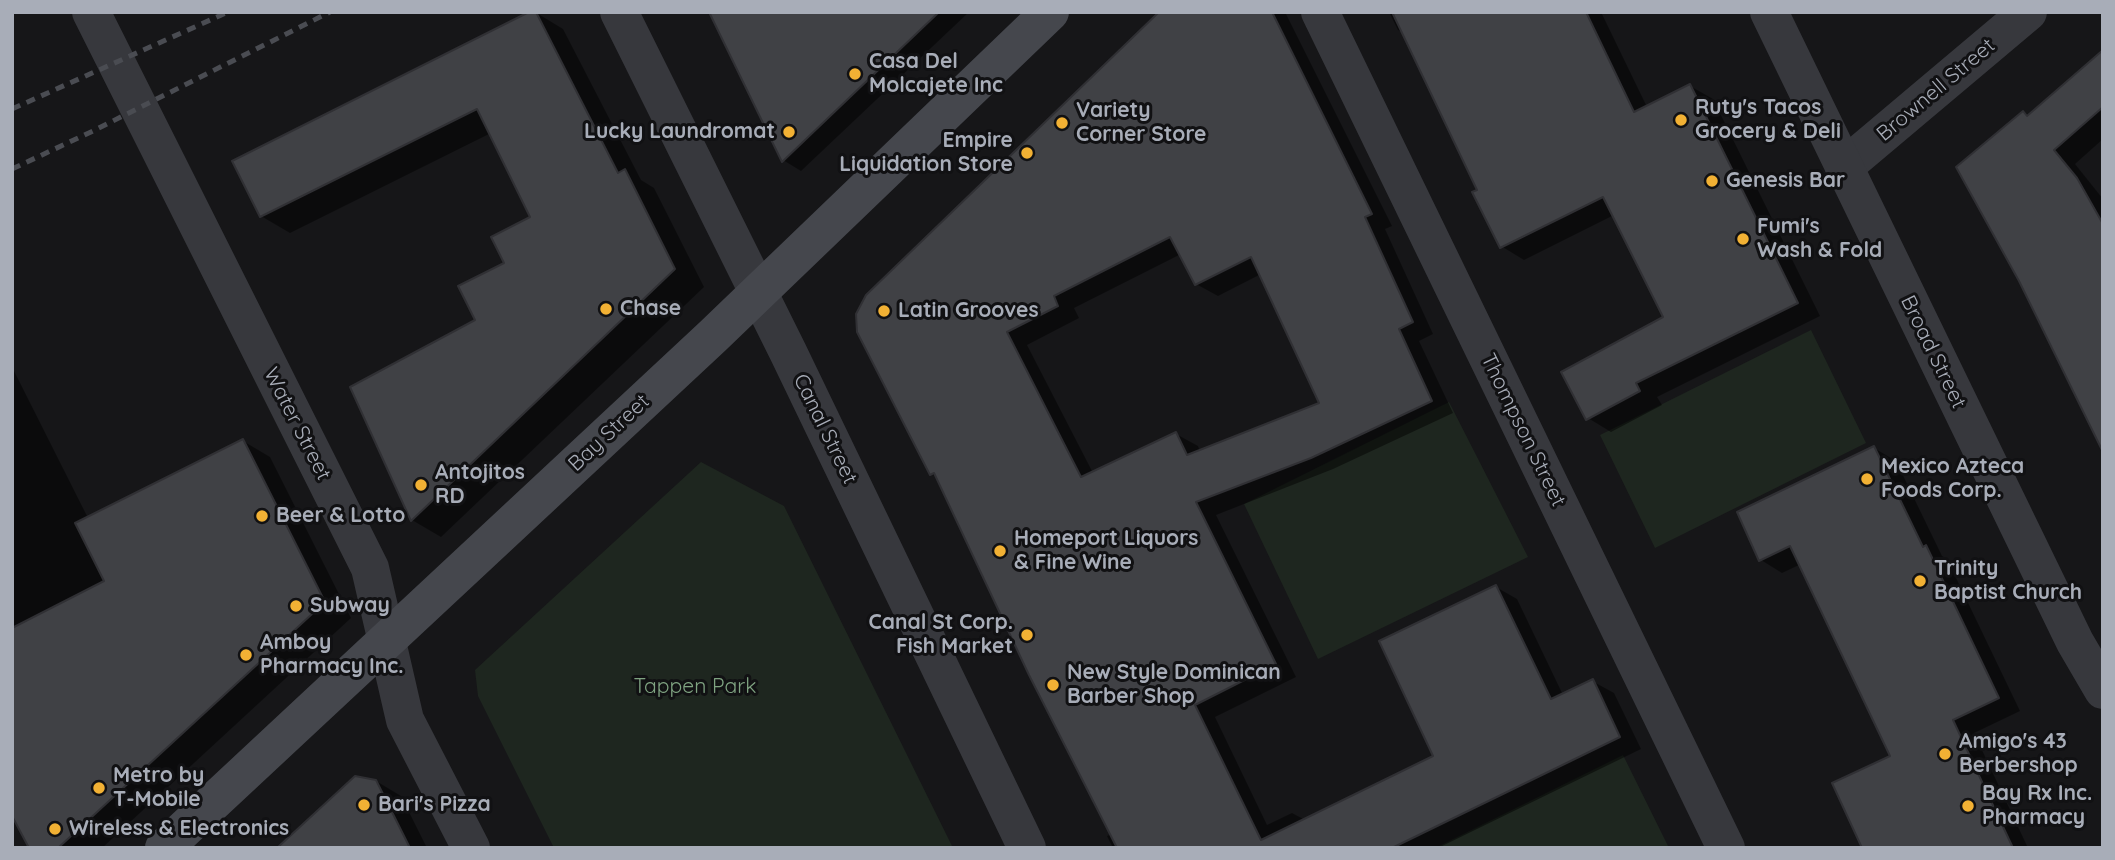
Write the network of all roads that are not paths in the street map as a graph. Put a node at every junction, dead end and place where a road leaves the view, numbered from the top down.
1 (91, 12) edge
2 (619, 12) edge
3 (1050, 12) edge
4 (1320, 12) edge
5 (1769, 12) edge
6 (2028, 12) edge
7 (1844, 167) junction
8 (758, 292) junction
9 (386, 642) junction
10 (2103, 690) edge
11 (164, 848) edge
12 (471, 848) edge
13 (1027, 848) edge
14 (1726, 848) edge

1 - 9 street, Water Street
2 - 8 street, Canal Street
3 - 8 main road, Bay Street
4 - 14 street, Thompson Street
5 - 7 street, Broad Street
6 - 7 street, Brownell Street
7 - 10 street, Broad Street
8 - 9 main road, Bay Street
8 - 13 street, Canal Street
9 - 11 main road, Bay Street
9 - 12 street, Water Street

